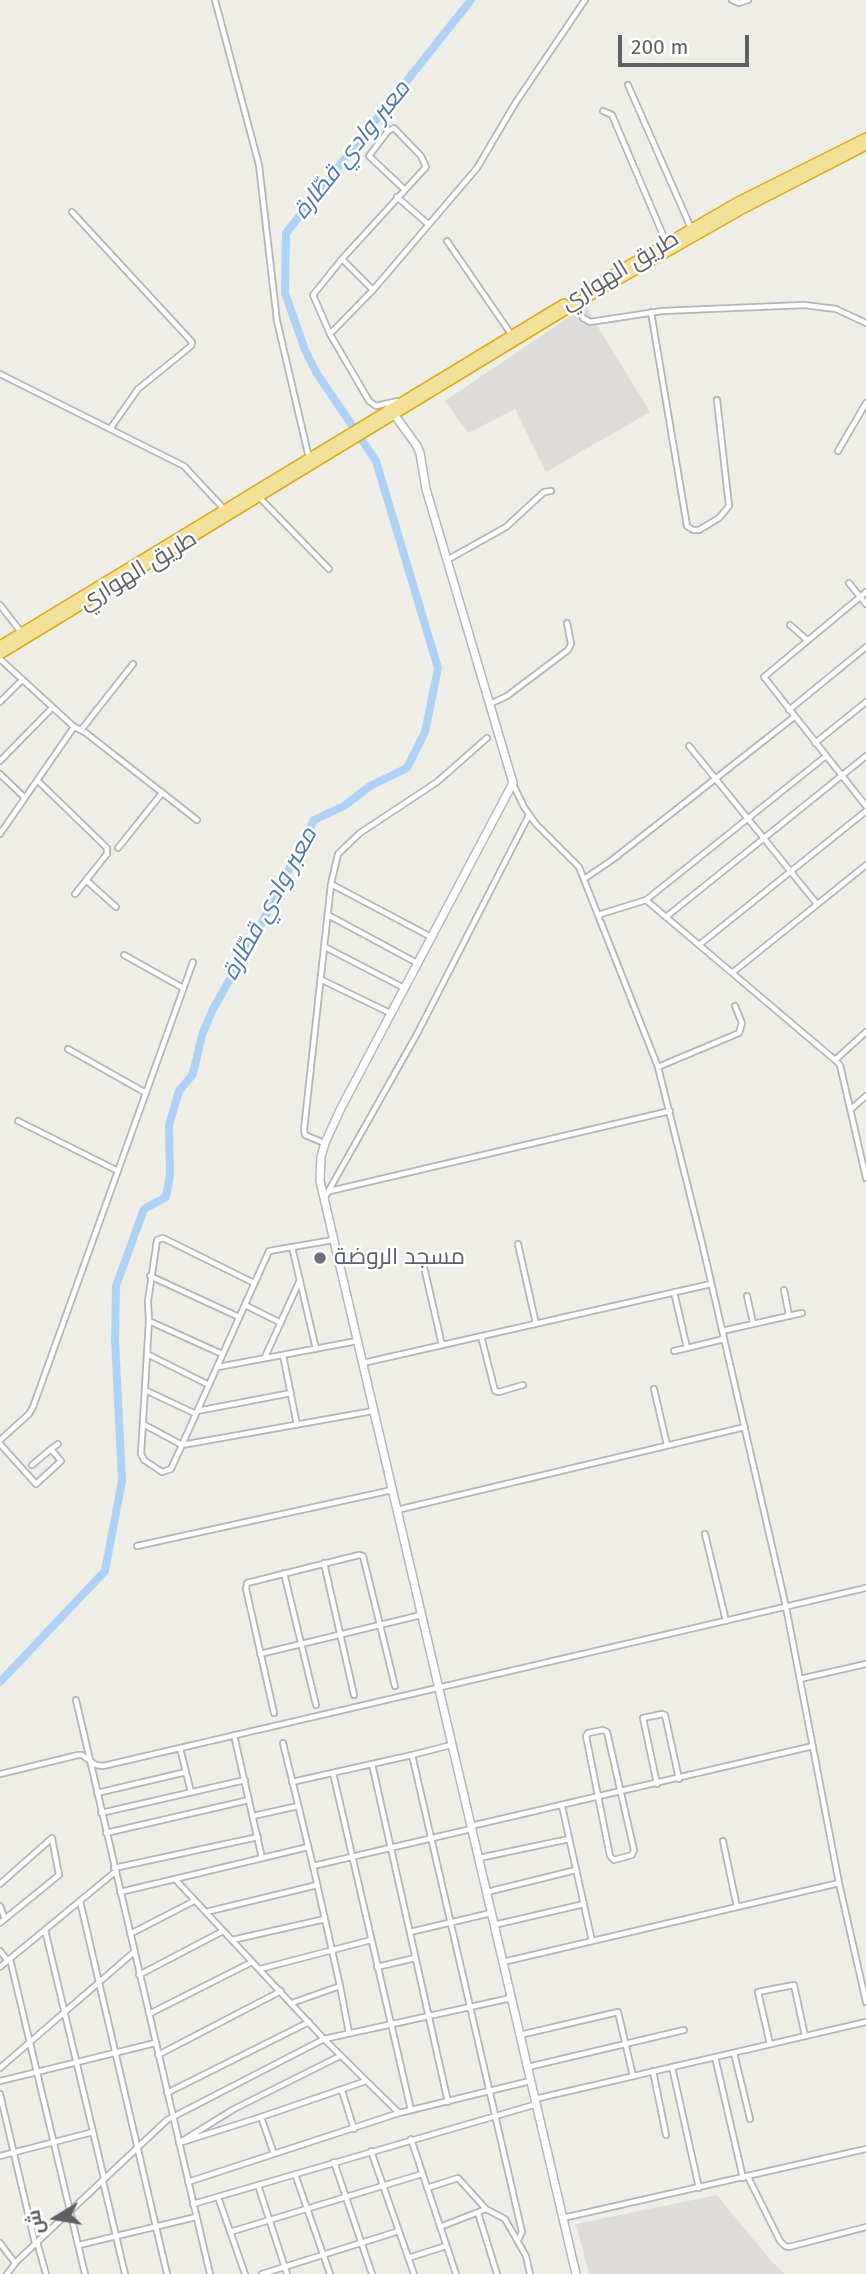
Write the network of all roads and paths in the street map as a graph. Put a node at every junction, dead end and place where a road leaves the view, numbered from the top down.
1 (215, 0) edge
2 (585, 0) edge
3 (732, 0) edge
4 (748, 0) edge
5 (628, 85) dead end
6 (603, 111) dead end
7 (866, 138) edge
8 (866, 145) edge
9 (404, 189) junction
10 (397, 197) junction
11 (72, 212) dead end
12 (428, 224) junction
13 (691, 228) junction
14 (447, 242) dead end
15 (667, 243) junction
16 (342, 259) junction
17 (373, 290) junction
18 (575, 304) junction
19 (651, 312) junction
20 (866, 323) edge
21 (330, 334) junction
22 (512, 335) junction
23 (0, 374) edge
24 (409, 398) junction
25 (717, 400) dead end
26 (866, 403) edge
27 (394, 415) junction
28 (383, 417) junction
29 (110, 429) junction
30 (345, 440) junction
31 (838, 452) dead end
32 (309, 458) junction
33 (551, 491) dead end
34 (259, 497) junction
35 (225, 510) junction
36 (446, 560) junction
37 (329, 569) dead end
38 (849, 583) dead end
39 (866, 592) edge
40 (860, 597) junction
41 (79, 603) junction
42 (866, 604) edge
43 (0, 605) edge
44 (566, 622) dead end
45 (790, 625) dead end
46 (22, 633) junction
47 (807, 640) junction
48 (0, 646) edge
49 (866, 647) edge
50 (0, 657) edge
51 (133, 664) dead end
52 (22, 680) junction
53 (0, 702) edge
54 (866, 702) edge
55 (489, 705) junction
56 (52, 708) junction
57 (789, 710) junction
58 (794, 717) junction
59 (75, 727) junction
60 (81, 730) junction
61 (487, 738) dead end
62 (815, 743) junction
63 (690, 746) dead end
64 (826, 756) junction
65 (866, 756) edge
66 (0, 761) edge
67 (0, 774) edge
68 (841, 776) junction
69 (716, 778) junction
70 (38, 780) junction
71 (513, 783) junction
72 (162, 793) junction
73 (25, 799) junction
74 (866, 808) edge
75 (529, 815) junction
76 (748, 818) junction
77 (197, 820) dead end
78 (0, 834) edge
79 (764, 838) junction
80 (118, 848) dead end
81 (866, 865) edge
82 (791, 871) junction
83 (584, 879) junction
84 (86, 880) junction
85 (331, 884) junction
86 (75, 894) dead end
87 (646, 900) junction
88 (817, 904) junction
89 (116, 907) dead end
90 (328, 915) junction
91 (598, 915) junction
92 (666, 917) junction
93 (432, 938) junction
94 (699, 945) junction
95 (325, 947) junction
96 (124, 955) dead end
97 (193, 962) dead end
98 (418, 963) junction
99 (732, 972) junction
100 (321, 980) junction
101 (183, 988) junction
102 (405, 989) junction
103 (734, 1006) dead end
104 (391, 1014) junction
105 (866, 1032) edge
106 (68, 1049) dead end
107 (835, 1060) junction
108 (658, 1067) junction
109 (146, 1093) junction
110 (866, 1096) edge
111 (851, 1109) junction
112 (670, 1111) junction
113 (18, 1121) dead end
114 (325, 1143) junction
115 (866, 1149) edge
116 (860, 1151) junction
117 (118, 1171) junction
118 (866, 1178) edge
119 (329, 1191) junction
120 (324, 1200) junction
121 (333, 1240) junction
122 (518, 1244) dead end
123 (292, 1247) junction
124 (424, 1267) dead end
125 (150, 1276) junction
126 (300, 1280) junction
127 (254, 1283) junction
128 (711, 1284) junction
129 (783, 1290) dead end
130 (674, 1292) junction
131 (747, 1296) dead end
132 (245, 1305) junction
133 (802, 1312) dead end
134 (789, 1315) junction
135 (239, 1318) junction
136 (149, 1321) junction
137 (281, 1323) junction
138 (753, 1323) junction
139 (536, 1324) junction
140 (722, 1331) junction
141 (481, 1336) junction
142 (724, 1339) junction
143 (357, 1341) junction
144 (442, 1345) junction
145 (687, 1348) junction
146 (316, 1349) junction
147 (674, 1351) dead end
148 (147, 1354) junction
149 (222, 1354) junction
150 (283, 1355) junction
151 (265, 1358) junction
152 (362, 1363) junction
153 (217, 1367) junction
154 (209, 1385) junction
155 (523, 1385) dead end
156 (654, 1389) dead end
157 (145, 1390) junction
158 (291, 1393) junction
159 (373, 1411) junction
160 (197, 1413) junction
161 (143, 1424) junction
162 (297, 1425) junction
163 (745, 1427) junction
164 (0, 1442) edge
165 (58, 1444) dead end
166 (667, 1445) junction
167 (182, 1446) junction
168 (51, 1449) junction
169 (32, 1465) dead end
170 (392, 1490) junction
171 (397, 1510) junction
172 (705, 1534) dead end
173 (137, 1546) dead end
174 (324, 1563) junction
175 (284, 1573) junction
176 (866, 1588) edge
177 (786, 1606) junction
178 (421, 1615) junction
179 (726, 1620) junction
180 (379, 1625) junction
181 (340, 1635) junction
182 (301, 1644) junction
183 (260, 1654) junction
184 (866, 1664) edge
185 (800, 1679) junction
186 (394, 1686) dead end
187 (438, 1688) junction
188 (355, 1695) dead end
189 (75, 1700) dead end
190 (316, 1704) dead end
191 (274, 1713) dead end
192 (234, 1735) junction
193 (283, 1742) dead end
194 (452, 1745) junction
195 (813, 1746) junction
196 (180, 1748) junction
197 (412, 1755) junction
198 (90, 1760) junction
199 (372, 1764) junction
200 (186, 1772) junction
201 (333, 1773) junction
202 (0, 1774) edge
203 (679, 1779) junction
204 (245, 1780) junction
205 (292, 1782) junction
206 (657, 1784) junction
207 (191, 1792) junction
208 (621, 1792) junction
209 (97, 1793) junction
210 (599, 1797) junction
211 (249, 1800) junction
212 (562, 1805) junction
213 (298, 1806) junction
214 (101, 1812) junction
215 (253, 1816) junction
216 (472, 1828) junction
217 (106, 1833) junction
218 (258, 1837) junction
219 (431, 1839) junction
220 (569, 1839) junction
221 (723, 1841) dead end
222 (308, 1847) junction
223 (392, 1848) junction
224 (352, 1857) junction
225 (262, 1858) junction
226 (479, 1858) junction
227 (313, 1866) junction
228 (115, 1870) junction
229 (576, 1870) junction
230 (175, 1879) junction
231 (839, 1883) junction
232 (0, 1884) edge
233 (317, 1885) junction
234 (120, 1892) junction
235 (487, 1892) junction
236 (80, 1901) junction
237 (195, 1901) junction
238 (584, 1904) junction
239 (0, 1906) edge
240 (737, 1907) junction
241 (205, 1912) junction
242 (491, 1913) junction
243 (5, 1919) junction
244 (325, 1919) junction
245 (451, 1922) junction
246 (0, 1923) edge
247 (494, 1925) junction
248 (45, 1930) junction
249 (223, 1931) junction
250 (410, 1931) junction
251 (130, 1934) junction
252 (231, 1940) junction
253 (371, 1940) junction
254 (592, 1941) junction
255 (331, 1949) junction
256 (0, 1951) edge
257 (134, 1952) junction
258 (415, 1958) junction
259 (9, 1960) junction
260 (253, 1962) junction
261 (503, 1962) junction
262 (0, 1967) edge
263 (377, 1967) junction
264 (260, 1969) junction
265 (139, 1975) junction
266 (99, 1983) junction
267 (340, 1986) junction
268 (281, 1992) junction
269 (512, 1997) junction
270 (866, 2002) edge
271 (292, 2003) junction
272 (470, 2006) junction
273 (65, 2012) junction
274 (149, 2014) junction
275 (427, 2015) junction
276 (309, 2022) junction
277 (866, 2022) edge
278 (390, 2025) junction
279 (684, 2030) dead end
280 (349, 2033) junction
281 (520, 2035) junction
282 (805, 2036) junction
283 (324, 2039) junction
284 (30, 2042) junction
285 (155, 2043) junction
286 (626, 2044) junction
287 (770, 2044) junction
288 (115, 2053) junction
289 (734, 2053) junction
290 (158, 2055) junction
291 (341, 2056) junction
292 (715, 2057) junction
293 (76, 2062) junction
294 (528, 2067) junction
295 (672, 2067) junction
296 (0, 2068) edge
297 (653, 2071) junction
298 (37, 2072) junction
299 (633, 2076) junction
300 (0, 2081) edge
301 (366, 2081) junction
302 (531, 2081) junction
303 (342, 2091) junction
304 (489, 2091) junction
305 (167, 2093) junction
306 (0, 2094) edge
307 (536, 2101) junction
308 (448, 2102) junction
309 (411, 2110) junction
310 (399, 2113) junction
311 (494, 2115) junction
312 (173, 2117) junction
313 (261, 2118) junction
314 (750, 2119) dead end
315 (354, 2129) junction
316 (93, 2132) junction
317 (666, 2135) dead end
318 (411, 2139) junction
319 (54, 2142) junction
320 (179, 2143) junction
321 (137, 2148) junction
322 (866, 2149) edge
323 (371, 2151) junction
324 (14, 2153) junction
325 (274, 2154) junction
326 (0, 2156) edge
327 (334, 2162) junction
328 (295, 2174) junction
329 (422, 2174) junction
330 (745, 2178) junction
331 (103, 2180) junction
332 (188, 2182) junction
333 (258, 2185) junction
334 (383, 2186) junction
335 (427, 2188) junction
336 (699, 2188) junction
337 (218, 2197) junction
338 (346, 2197) junction
339 (193, 2204) junction
340 (307, 2209) junction
341 (486, 2209) junction
342 (70, 2211) junction
343 (478, 2213) junction
344 (196, 2217) junction
345 (563, 2218) junction
346 (269, 2220) junction
347 (156, 2227) junction
348 (440, 2227) junction
349 (866, 2227) edge
350 (399, 2231) junction
351 (230, 2232) junction
352 (116, 2236) junction
353 (518, 2240) junction
354 (0, 2243) edge
355 (36, 2243) junction
356 (361, 2243) junction
357 (79, 2245) junction
358 (446, 2246) junction
359 (323, 2255) junction
360 (408, 2258) junction
361 (15, 2263) junction
362 (284, 2267) junction
363 (7, 2274) edge
364 (46, 2274) edge
365 (86, 2274) edge
366 (125, 2274) edge
367 (167, 2274) edge
368 (210, 2274) edge
369 (244, 2274) edge
370 (262, 2274) edge
371 (287, 2274) edge
372 (330, 2274) edge
373 (372, 2274) edge
374 (414, 2274) edge
375 (456, 2274) edge
376 (497, 2274) edge
377 (530, 2274) edge
378 (576, 2274) edge

1 - 32 street
2 - 12 street
3 - 4 street
5 - 13 street
6 - 15 street
7 - 13 highway, طريق الهواري
8 - 18 highway, طريق الهواري
9 - 9 street
9 - 10 street
10 - 12 street
10 - 16 street
11 - 29 street
12 - 17 street
13 - 15 highway, طريق الهواري
14 - 22 street
15 - 22 highway, طريق الهواري
16 - 17 street
16 - 21 street
17 - 21 street
18 - 19 street
18 - 27 highway, طريق الهواري
19 - 20 street
19 - 25 street
21 - 24 street
22 - 24 highway, طريق الهواري
23 - 29 street
24 - 28 highway, طريق الهواري
26 - 31 street
27 - 28 highway, طريق الهواري
27 - 36 street
28 - 30 highway
29 - 35 street
30 - 32 highway, طريق الهواري
30 - 34 highway, طريق الهواري
32 - 35 highway, طريق الهواري
33 - 36 street
34 - 37 street
34 - 41 highway, طريق الهواري
35 - 41 highway, طريق الهواري
36 - 55 street
38 - 40 street
39 - 40 street
40 - 42 street
40 - 47 street
41 - 46 highway, طريق الهواري
41 - 50 highway, طريق الهواري
43 - 46 street
44 - 55 street
45 - 47 street
46 - 48 highway, طريق الهواري
47 - 57 street
49 - 57 street
50 - 52 street
51 - 60 street
52 - 53 street
52 - 56 street
54 - 62 street
55 - 71 street
56 - 59 street
56 - 66 street
57 - 58 street
58 - 62 street
58 - 69 street
59 - 60 street
59 - 70 street
60 - 72 street
61 - 85 street
62 - 64 street
63 - 69 street
64 - 68 street
64 - 76 street
65 - 68 street
67 - 73 street
68 - 74 street
68 - 79 street
69 - 76 street
69 - 83 street
70 - 73 street
70 - 84 street
71 - 75 street
71 - 93 street
72 - 77 street
72 - 80 street
73 - 78 street
74 - 82 street
75 - 83 street
75 - 119 street
76 - 79 street
76 - 87 street
79 - 82 street
79 - 92 street
81 - 88 street
82 - 88 street
82 - 94 street
83 - 91 street
84 - 86 street
84 - 89 street
85 - 90 street
85 - 93 street
87 - 91 street
87 - 92 street
88 - 99 street
90 - 95 street
90 - 98 street
91 - 108 street
92 - 94 street
93 - 98 street
94 - 99 street
95 - 100 street
95 - 102 street
96 - 101 street
97 - 101 street
98 - 102 street
99 - 107 street
100 - 104 street
100 - 114 street
101 - 109 street
102 - 104 street
103 - 108 street
104 - 114 street
105 - 107 street
106 - 109 street
107 - 111 street
108 - 112 street
109 - 117 street
110 - 111 street
111 - 116 street
112 - 119 street
112 - 128 street
113 - 117 street
114 - 120 street
115 - 116 street
116 - 118 street
117 - 164 street
119 - 120 street
120 - 121 street
121 - 123 street
121 - 143 street
122 - 139 street
123 - 126 street
123 - 127 street
124 - 144 street
125 - 127 street
125 - 135 street
125 - 136 street
126 - 137 street
126 - 146 street
127 - 132 street
128 - 130 street
128 - 140 street
129 - 134 street
130 - 139 street
130 - 145 street
131 - 138 street
132 - 135 street
132 - 137 street
133 - 134 street
134 - 138 street
135 - 149 street
136 - 148 street
136 - 149 street
137 - 151 street
138 - 140 street
139 - 141 street
140 - 142 street
141 - 144 street
141 - 155 street
142 - 145 street
142 - 163 street
143 - 146 street
143 - 152 street
144 - 152 street
145 - 147 street
146 - 150 street
148 - 154 street
148 - 157 street
149 - 153 street
150 - 151 street
150 - 158 street
151 - 153 street
152 - 159 street
153 - 154 street
154 - 160 street
156 - 166 street
157 - 160 street
157 - 161 street
158 - 160 street
158 - 162 street
159 - 162 street
159 - 170 street
160 - 167 street
161 - 167 street
161 - 167 street
162 - 167 street
163 - 166 street
163 - 177 street
164 - 168 street
165 - 168 street
166 - 171 street
168 - 169 street
170 - 171 street
170 - 173 street
171 - 178 street
172 - 179 street
174 - 175 street
174 - 180 street
174 - 181 street
175 - 182 street
175 - 183 street
176 - 177 street
177 - 179 street
177 - 185 street
178 - 180 street
178 - 187 street
179 - 187 street
180 - 181 street
180 - 186 street
181 - 182 street
181 - 188 street
182 - 183 street
182 - 190 street
183 - 191 street
184 - 185 street
185 - 195 street
187 - 192 street
187 - 194 street
189 - 198 street
192 - 196 street
192 - 204 street
193 - 205 street
194 - 197 street
194 - 216 street
195 - 203 street
195 - 231 street
196 - 198 street
196 - 200 street
197 - 199 street
197 - 219 street
198 - 202 street
198 - 209 street
199 - 201 street
199 - 223 street
200 - 207 street
200 - 209 street
201 - 205 street
201 - 224 street
203 - 206 street
203 - 206 street
204 - 207 street
204 - 211 street
205 - 213 street
206 - 208 street
207 - 214 street
208 - 210 street
208 - 210 street
208 - 210 street
209 - 214 street
210 - 212 street
211 - 215 street
211 - 217 street
212 - 216 street
212 - 220 street
213 - 215 street
213 - 222 street
214 - 217 street
215 - 218 street
216 - 219 street
216 - 226 street
217 - 228 street
218 - 225 street
218 - 228 street
219 - 223 street
219 - 245 street
220 - 226 street
220 - 229 street
221 - 240 street
222 - 225 street
222 - 227 street
223 - 224 street
223 - 250 street
224 - 227 street
224 - 253 street
225 - 230 street
226 - 235 street
227 - 233 street
228 - 234 street
228 - 236 street
229 - 235 street
229 - 238 street
230 - 234 street
230 - 237 street
231 - 240 street
231 - 270 street
232 - 243 street
233 - 241 street
233 - 244 street
234 - 251 street
235 - 242 street
236 - 248 street
236 - 266 street
237 - 241 street
237 - 251 street
238 - 247 street
238 - 254 street
239 - 243 street
240 - 254 street
241 - 249 street
242 - 245 street
242 - 247 street
243 - 246 street
244 - 252 street
244 - 255 street
245 - 250 street
245 - 272 street
247 - 261 street
248 - 259 street
248 - 273 street
249 - 252 street
249 - 265 street
250 - 258 street
251 - 257 street
252 - 260 street
253 - 255 street
253 - 263 street
254 - 261 street
255 - 264 street
255 - 267 street
256 - 259 street
257 - 265 street
257 - 266 street
258 - 263 street
258 - 275 street
259 - 262 street
259 - 284 street
260 - 264 street
260 - 274 street
261 - 269 street
263 - 278 street
264 - 268 street
265 - 274 street
266 - 273 street
266 - 288 street
267 - 271 street
267 - 280 street
268 - 271 street
268 - 290 street
269 - 272 street
269 - 281 street
271 - 276 street
272 - 275 street
272 - 304 street
273 - 284 street
273 - 293 street
274 - 285 street
275 - 278 street
275 - 308 street
276 - 283 street
276 - 305 street
277 - 282 street
278 - 280 street
278 - 309 street
279 - 286 street
280 - 283 street
281 - 286 street
281 - 294 street
282 - 287 street
282 - 287 street
283 - 291 street
283 - 312 street
284 - 296 street
284 - 298 street
285 - 288 street
285 - 290 street
286 - 294 street
286 - 299 street
287 - 289 street
288 - 293 street
288 - 321 street
289 - 292 street
289 - 314 street
290 - 305 street
291 - 301 street
291 - 320 street
292 - 295 street
292 - 330 street
293 - 298 street
293 - 316 street
294 - 302 street
295 - 297 street
295 - 336 street
297 - 299 street
297 - 317 street
298 - 300 street
298 - 319 street
299 - 307 street
301 - 303 street
301 - 310 street
302 - 304 street
302 - 307 street
303 - 313 street
303 - 315 street
304 - 308 street
304 - 311 street
305 - 312 street
306 - 324 street
307 - 311 street
307 - 345 street
308 - 309 street
309 - 310 street
310 - 315 street
311 - 318 street
311 - 353 street
312 - 320 street
312 - 321 street
313 - 320 street
313 - 325 street
315 - 325 street
316 - 319 street
316 - 331 street
318 - 323 street
318 - 329 street
319 - 324 street
319 - 342 street
320 - 332 street
321 - 331 street
321 - 347 street
322 - 330 street
323 - 327 street
323 - 334 street
324 - 326 street
324 - 355 street
325 - 332 street
327 - 328 street
327 - 338 street
328 - 333 street
328 - 340 street
329 - 334 street
329 - 335 street
330 - 336 street
330 - 349 street
331 - 342 street
331 - 352 street
332 - 339 street
333 - 337 street
333 - 346 street
334 - 338 street
334 - 350 street
335 - 341 street
335 - 348 street
336 - 345 street
337 - 339 street
337 - 351 street
338 - 340 street
338 - 356 street
339 - 344 street
340 - 346 street
340 - 359 street
341 - 343 street
341 - 353 street
342 - 355 street
342 - 357 street
343 - 348 street
343 - 376 street
344 - 347 street
344 - 368 street
345 - 378 street
346 - 351 street
346 - 362 street
347 - 352 street
347 - 367 street
348 - 358 street
350 - 356 street
350 - 360 street
351 - 369 street
352 - 357 street
352 - 366 street
353 - 377 street
354 - 361 street
355 - 361 street
355 - 364 street
356 - 359 street
356 - 373 street
357 - 365 street
358 - 360 street
358 - 375 street
359 - 362 street
359 - 372 street
360 - 374 street
361 - 363 street
362 - 370 street
362 - 371 street

